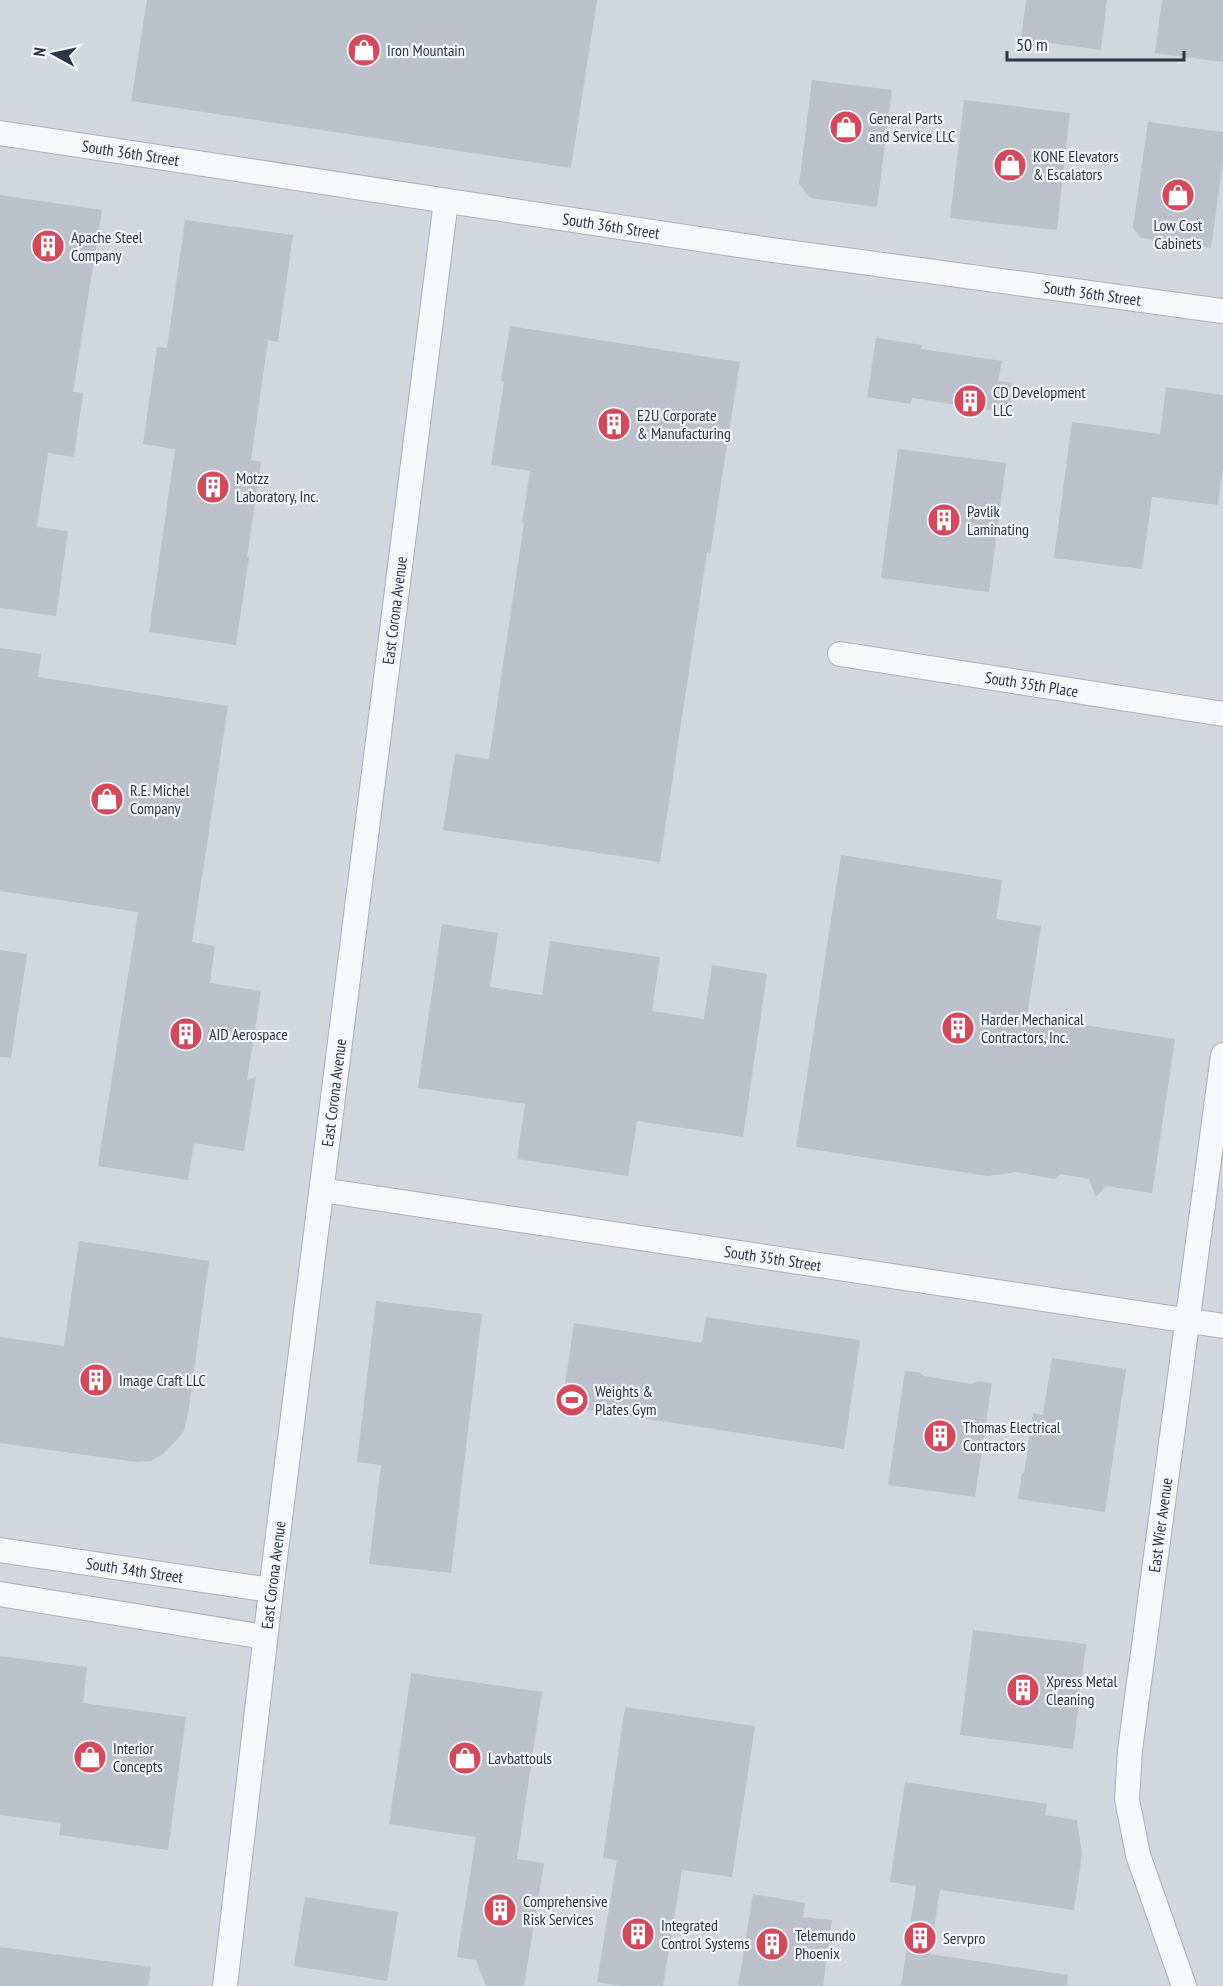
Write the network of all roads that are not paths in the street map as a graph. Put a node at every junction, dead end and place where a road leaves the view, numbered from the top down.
1 (0, 134) edge
2 (446, 201) junction
3 (1223, 311) edge
4 (840, 654) dead end
5 (1223, 714) edge
6 (1223, 1055) edge
7 (321, 1190) junction
8 (1188, 1321) junction
9 (1223, 1326) edge
10 (0, 1550) edge
11 (270, 1590) junction
12 (0, 1594) edge
13 (265, 1637) junction
14 (225, 1986) edge
15 (1184, 1986) edge

1 - 2 street, South 36th Street
2 - 3 street, South 36th Street
2 - 7 street, East Corona Avenue
4 - 5 street, South 35th Place
6 - 8 street, East Wier Avenue
7 - 8 street, South 35th Street
7 - 11 street, East Corona Avenue
8 - 9 street, South 35th Street
8 - 15 street, East Wier Avenue
10 - 11 street, South 34th Street
11 - 13 street, East Corona Avenue
12 - 13 street
13 - 14 street, East Corona Avenue

